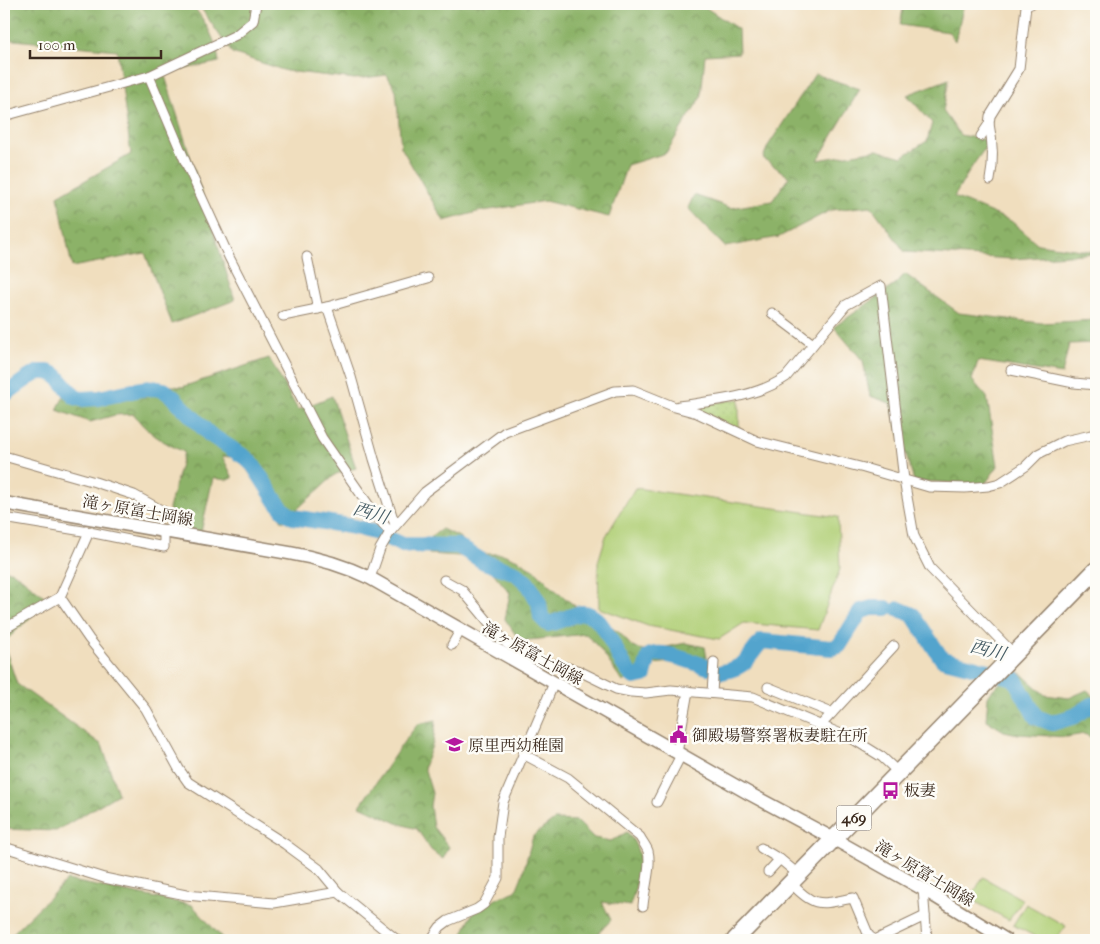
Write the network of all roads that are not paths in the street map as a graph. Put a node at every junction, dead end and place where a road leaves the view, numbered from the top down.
1 (256, 4) edge
2 (1031, 4) edge
3 (149, 76) junction
4 (4, 116) edge
5 (989, 124) junction
6 (981, 136) dead end
7 (990, 180) dead end
8 (307, 257) dead end
9 (428, 278) dead end
10 (322, 308) junction
11 (772, 313) dead end
12 (283, 316) dead end
13 (813, 344) junction
14 (1011, 370) dead end
15 (1096, 385) edge
16 (675, 407) junction
17 (1096, 434) edge
18 (4, 456) edge
19 (904, 480) junction
20 (4, 504) edge
21 (4, 518) edge
22 (392, 528) junction
23 (90, 532) junction
24 (170, 532) junction
25 (1096, 570) edge
26 (370, 578) junction
27 (444, 580) dead end
28 (60, 597) junction
29 (4, 629) edge
30 (460, 630) junction
31 (452, 645) dead end
32 (894, 646) dead end
33 (1010, 658) junction
34 (524, 661) junction
35 (714, 662) dead end
36 (554, 683) junction
37 (768, 686) dead end
38 (688, 691) junction
39 (712, 693) junction
40 (832, 713) junction
41 (821, 725) junction
42 (523, 754) junction
43 (679, 754) junction
44 (898, 772) junction
45 (657, 802) dead end
46 (834, 839) junction
47 (4, 847) edge
48 (761, 848) dead end
49 (780, 859) junction
50 (768, 872) dead end
51 (795, 879) junction
52 (923, 890) junction
53 (338, 892) junction
54 (643, 906) dead end
55 (925, 916) junction
56 (397, 940) edge
57 (432, 940) edge
58 (735, 940) edge
59 (927, 940) edge
60 (1006, 940) edge

1 - 3 street
2 - 5 street
3 - 4 street
3 - 22 street
5 - 6 street
5 - 7 street
8 - 10 street
9 - 10 street
10 - 12 street
10 - 22 street
11 - 13 street
13 - 16 street
13 - 19 street
14 - 15 street
16 - 19 street
16 - 22 street
17 - 19 street
18 - 24 street
19 - 33 street
20 - 24 main road, 滝ヶ原富士岡線
21 - 23 street
22 - 26 street
23 - 24 street
23 - 28 street
24 - 26 main road, 滝ヶ原富士岡線
25 - 33 highway, 469
26 - 30 main road, 滝ヶ原富士岡線
27 - 34 street
28 - 29 street
28 - 53 street
30 - 31 street
30 - 34 main road, 滝ヶ原富士岡線
32 - 40 street
33 - 44 highway, 469
34 - 36 main road, 滝ヶ原富士岡線
34 - 38 street
35 - 39 street
36 - 42 street
36 - 43 main road, 滝ヶ原富士岡線
37 - 40 street
38 - 39 street
38 - 43 street
39 - 41 street
40 - 41 street
41 - 44 street
42 - 54 street
42 - 57 street
43 - 45 street
43 - 46 main road, 滝ヶ原富士岡線
44 - 46 highway, 469
46 - 51 highway, 469
46 - 52 main road, 滝ヶ原富士岡線
47 - 53 street
48 - 49 street
49 - 50 street
49 - 51 street
51 - 55 street
51 - 58 highway, 469
52 - 55 street
52 - 60 main road, 滝ヶ原富士岡線
53 - 56 street
55 - 59 street

